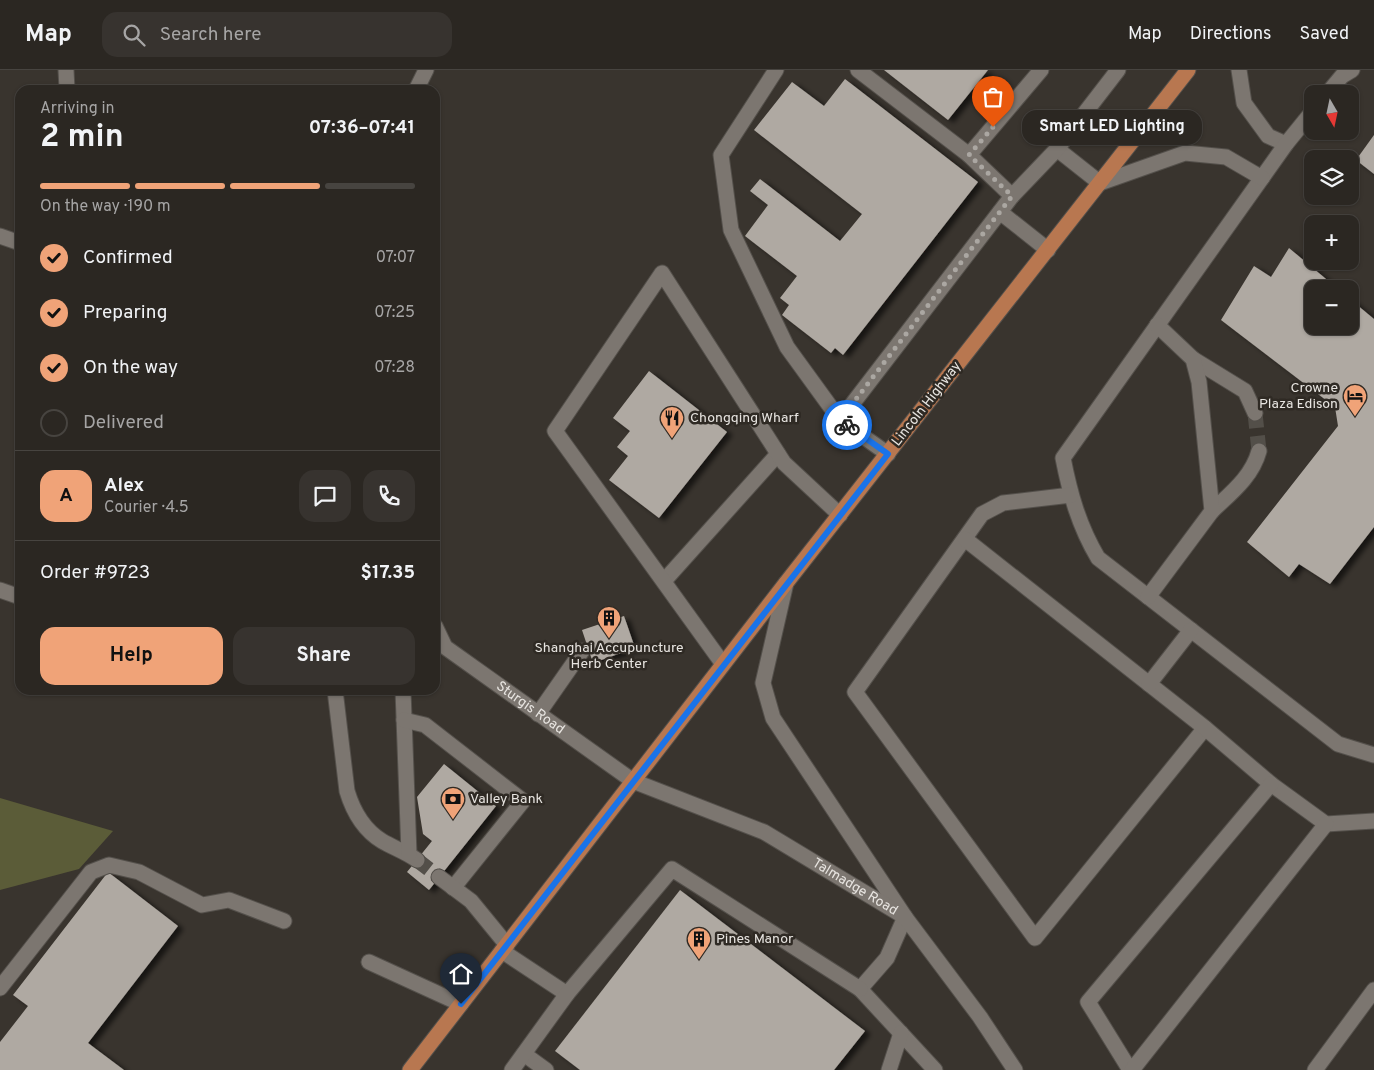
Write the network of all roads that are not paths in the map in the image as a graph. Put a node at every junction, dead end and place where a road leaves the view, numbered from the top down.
1 (66, 70) edge
2 (426, 70) edge
3 (776, 70) edge
4 (858, 70) edge
5 (1040, 70) edge
6 (1118, 70) edge
7 (1188, 70) edge
8 (1239, 70) edge
9 (1352, 70) edge
10 (67, 85) edge
11 (418, 85) edge
12 (1335, 85) edge
13 (1304, 122) edge
14 (1286, 144) junction
15 (1057, 149) junction
16 (969, 155) junction
17 (1262, 178) junction
18 (1100, 183) junction
19 (1012, 196) junction
20 (1000, 212) junction
21 (0, 236) edge
22 (15, 241) edge
23 (1048, 250) junction
24 (1157, 325) junction
25 (1193, 359) junction
26 (1255, 413) tunnel mouth
27 (840, 420) junction
28 (1259, 451) tunnel mouth
29 (778, 454) junction
30 (888, 454) junction
31 (1071, 495) junction
32 (1212, 511) junction
33 (840, 515) junction
34 (964, 539) junction
35 (664, 581) junction
36 (786, 583) junction
37 (0, 590) edge
38 (15, 595) edge
39 (1148, 597) junction
40 (1191, 630) junction
41 (440, 647) edge
42 (582, 651) dead end
43 (723, 664) junction
44 (1148, 684) junction
45 (336, 695) edge
46 (404, 695) edge
47 (538, 714) junction
48 (404, 720) junction
49 (1205, 728) junction
50 (1374, 754) edge
51 (633, 781) junction
52 (1272, 784) junction
53 (1374, 821) edge
54 (1326, 824) junction
55 (439, 877) tunnel mouth
56 (453, 888) junction
57 (905, 917) junction
58 (284, 921) dead end
59 (504, 948) junction
60 (369, 962) dead end
61 (0, 988) edge
62 (860, 989) junction
63 (1374, 990) edge
64 (567, 994) junction
65 (461, 1004) junction
66 (901, 1033) junction
67 (524, 1054) junction
68 (410, 1070) edge
69 (512, 1070) edge
70 (546, 1070) edge
71 (889, 1070) edge
72 (935, 1070) edge
73 (1015, 1070) edge
74 (1131, 1070) edge
75 (1315, 1070) edge

1 - 10 street
2 - 11 street
3 - 27 street
4 - 16 street
5 - 16 street
6 - 15 street
7 - 18 main road, Lincoln Highway
8 - 14 street
9 - 12 street
13 - 14 street
14 - 17 street
15 - 18 street
15 - 19 street
16 - 19 street
17 - 18 street
17 - 24 street
18 - 23 main road, Lincoln Highway
19 - 20 street
20 - 23 street
20 - 27 street
21 - 22 street
23 - 30 main road, Lincoln Highway
24 - 25 street
24 - 31 street
25 - 26 street
25 - 32 street
27 - 30 street
28 - 32 street
29 - 33 street
29 - 35 street
29 - 35 street
30 - 33 main road, Lincoln Highway
31 - 34 street
31 - 39 street
32 - 39 street
33 - 36 main road, Lincoln Highway
34 - 44 street
34 - 49 street
35 - 43 street
36 - 43 main road, Lincoln Highway
36 - 57 street
37 - 38 street
39 - 40 street
40 - 44 street
40 - 50 street
41 - 47 street, Sturgis Road
42 - 47 street
43 - 51 main road, Lincoln Highway
44 - 49 street
45 - 48 street
46 - 48 street
47 - 51 street, Sturgis Road
48 - 56 street
49 - 52 street
51 - 57 street, Talmadge Road
51 - 59 main road, Lincoln Highway
52 - 54 street
52 - 74 street
53 - 54 street
54 - 74 street
55 - 56 street
56 - 59 street
57 - 62 street
57 - 73 street, Talmadge Road
58 - 61 street
59 - 64 street
59 - 65 main road, Lincoln Highway
60 - 65 street
62 - 64 street
62 - 66 street
63 - 75 street
64 - 67 street
65 - 68 main road, Lincoln Highway
66 - 71 street
66 - 72 street
67 - 69 street
67 - 70 street

